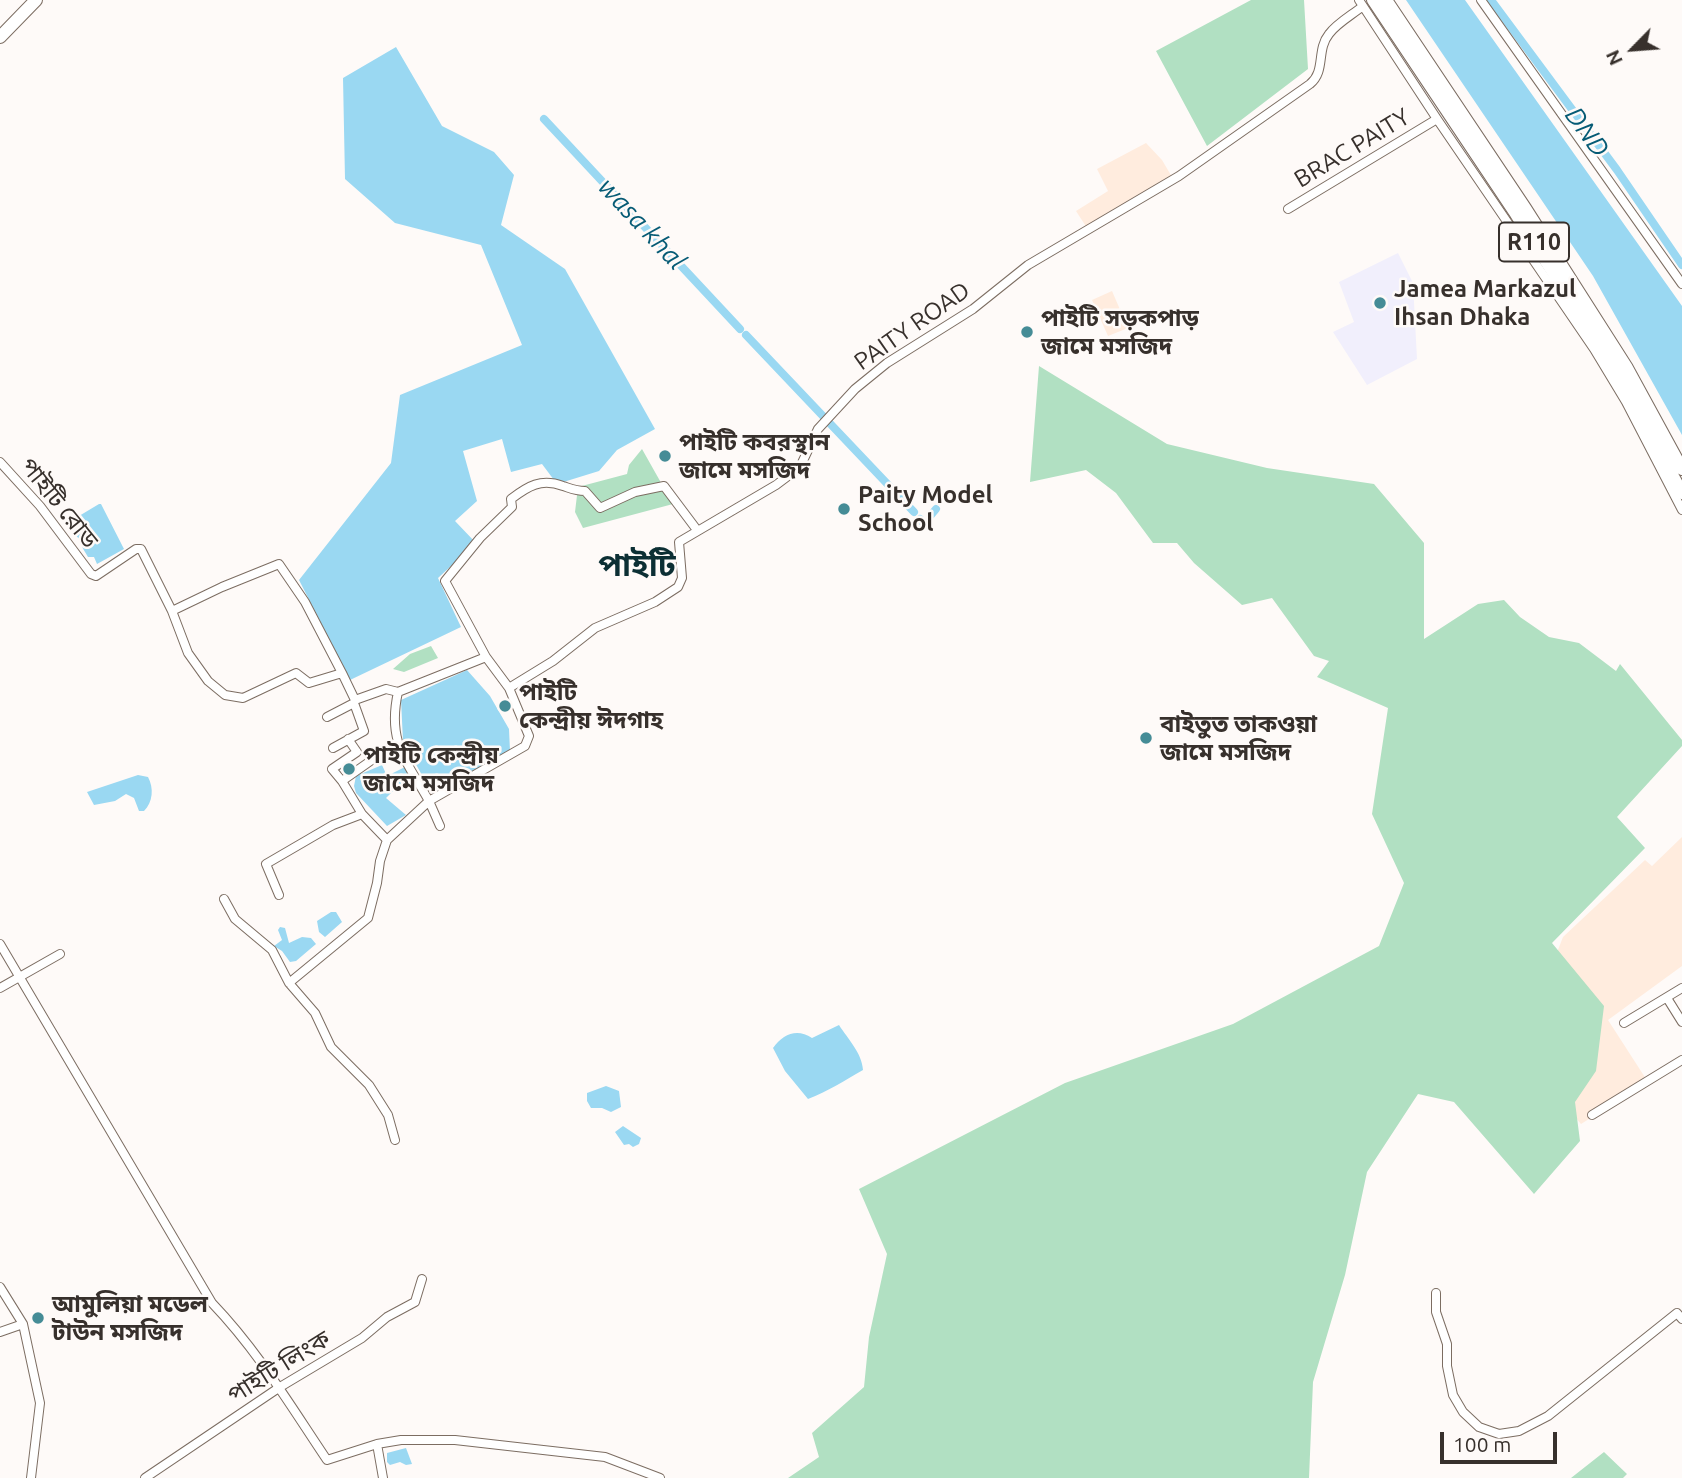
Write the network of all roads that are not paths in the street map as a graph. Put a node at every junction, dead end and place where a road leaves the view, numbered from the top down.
1 (36, 0) edge
2 (1386, 0) edge
3 (1481, 0) edge
4 (1365, 2) edge
5 (0, 37) edge
6 (1437, 119) junction
7 (1288, 209) dead end
8 (1682, 284) edge
9 (0, 462) edge
10 (1682, 469) edge
11 (1682, 492) edge
12 (1682, 510) edge
13 (697, 530) junction
14 (172, 611) junction
15 (486, 657) junction
16 (342, 674) junction
17 (509, 688) junction
18 (398, 692) junction
19 (354, 702) junction
20 (327, 717) dead end
21 (348, 739) junction
22 (396, 743) junction
23 (333, 748) dead end
24 (342, 781) junction
25 (429, 801) junction
26 (362, 814) junction
27 (440, 827) dead end
28 (387, 840) junction
29 (279, 895) dead end
30 (224, 899) dead end
31 (0, 944) edge
32 (60, 954) dead end
33 (19, 977) junction
34 (289, 983) junction
35 (0, 988) edge
36 (1682, 988) edge
37 (1667, 998) junction
38 (1682, 1022) edge
39 (1624, 1024) dead end
40 (1682, 1059) edge
41 (1592, 1115) dead end
42 (396, 1140) dead end
43 (422, 1279) dead end
44 (0, 1287) edge
45 (1436, 1293) dead end
46 (1682, 1319) edge
47 (23, 1324) junction
48 (0, 1332) edge
49 (281, 1387) junction
50 (377, 1444) junction
51 (31, 1478) edge
52 (145, 1478) edge
53 (383, 1478) edge
54 (660, 1478) edge

1 - 5 main road
2 - 10 main road, R110
3 - 8 street
4 - 6 street
4 - 11 main road, R110
4 - 13 street, PAITY ROAD
6 - 7 street, BRAC PAITY
6 - 12 street
9 - 14 street, পাইটি রোড
13 - 15 street
13 - 17 street, PAITY ROAD
14 - 16 street
14 - 16 street
15 - 17 street
15 - 18 street
16 - 19 street
17 - 25 street
18 - 19 street
18 - 22 street
19 - 20 street
19 - 21 street
21 - 23 street
21 - 24 street
22 - 24 street
22 - 25 street
24 - 26 street
25 - 27 street
25 - 28 street
26 - 28 street
26 - 29 street
28 - 34 street
30 - 34 street
31 - 33 street
32 - 33 street
33 - 35 street
33 - 49 street
34 - 42 street
36 - 37 street
37 - 38 street
37 - 39 street
40 - 41 street
43 - 49 street, পাইটি লিংক
44 - 47 street
45 - 46 street
47 - 48 street
47 - 51 street
49 - 50 street
49 - 52 street, পাইটি লিংক
50 - 53 street
50 - 54 street

